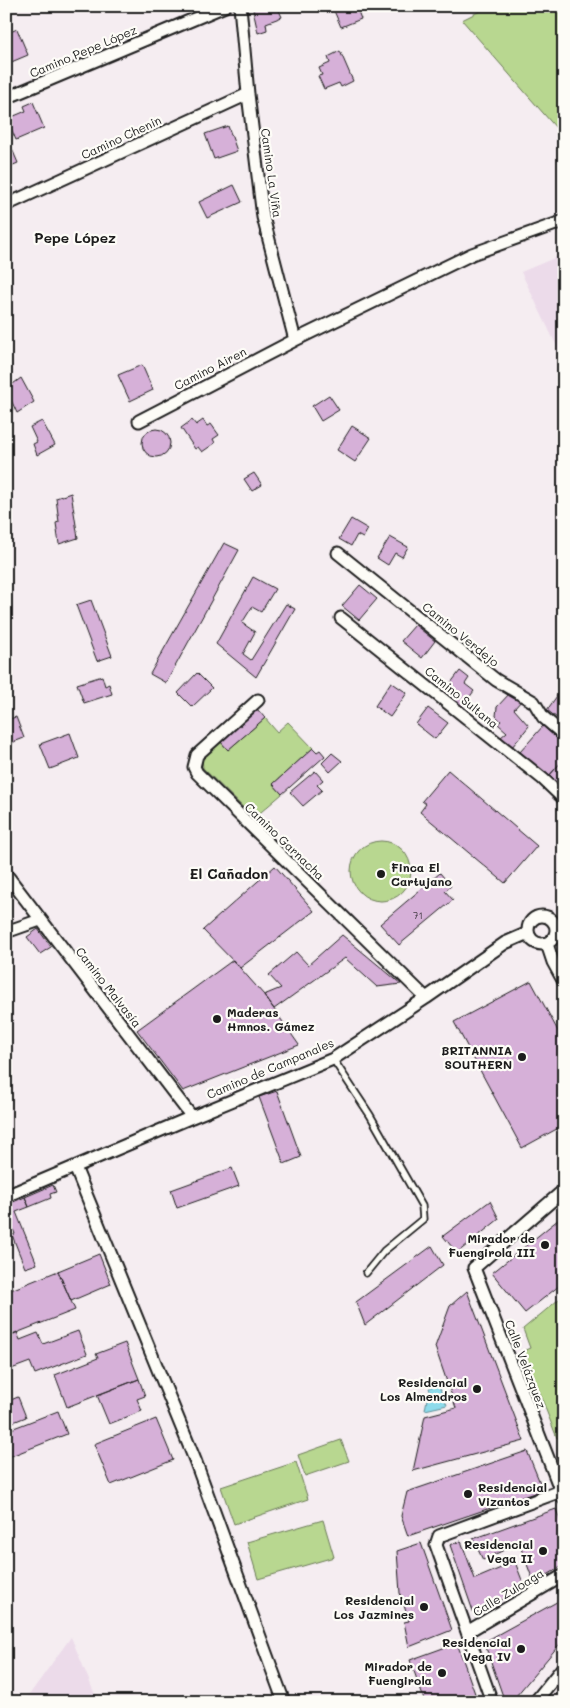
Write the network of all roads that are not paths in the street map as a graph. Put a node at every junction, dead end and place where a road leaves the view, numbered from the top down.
1 (225, 6) edge
2 (240, 6) edge
3 (248, 94) junction
4 (6, 98) edge
5 (6, 205) edge
6 (564, 221) edge
7 (295, 340) junction
8 (139, 421) dead end
9 (338, 553) dead end
10 (342, 618) dead end
11 (258, 700) dead end
12 (564, 735) edge
13 (564, 799) edge
14 (6, 874) edge
15 (558, 919) edge
16 (40, 920) junction
17 (6, 932) edge
18 (528, 933) junction
19 (547, 944) junction
20 (564, 982) edge
21 (426, 998) junction
22 (333, 1059) junction
23 (192, 1116) junction
24 (74, 1167) junction
25 (564, 1190) edge
26 (6, 1196) edge
27 (366, 1273) dead end
28 (562, 1495) edge
29 (564, 1575) edge
30 (467, 1632) junction
31 (564, 1666) edge
32 (284, 1702) edge
33 (492, 1702) edge
34 (535, 1702) edge

1 - 4 street, Camino Pepe López
2 - 3 street, Camino La Viña
3 - 5 street, Camino Chenin
3 - 7 street, Camino La Viña
6 - 7 street, Camino Airen
7 - 8 street, Camino Airen
9 - 12 street, Camino Verdejo
10 - 13 street, Camino Sultana
11 - 21 street, Camino Garnacha
14 - 16 street, Camino Malvasía
15 - 18 street
15 - 19 street
16 - 17 street
16 - 23 street, Camino Malvasía
18 - 19 street
18 - 21 street, Camino de Campanales
19 - 20 street
21 - 22 street, Camino de Campanales
22 - 23 street, Camino de Campanales
22 - 27 lane
23 - 24 street, Camino de Campanales
24 - 26 street, Camino de Campanales
24 - 32 street
25 - 28 street, Calle Velázquez
28 - 30 street
29 - 30 street, Calle Zuloaga
30 - 33 street
31 - 34 street

